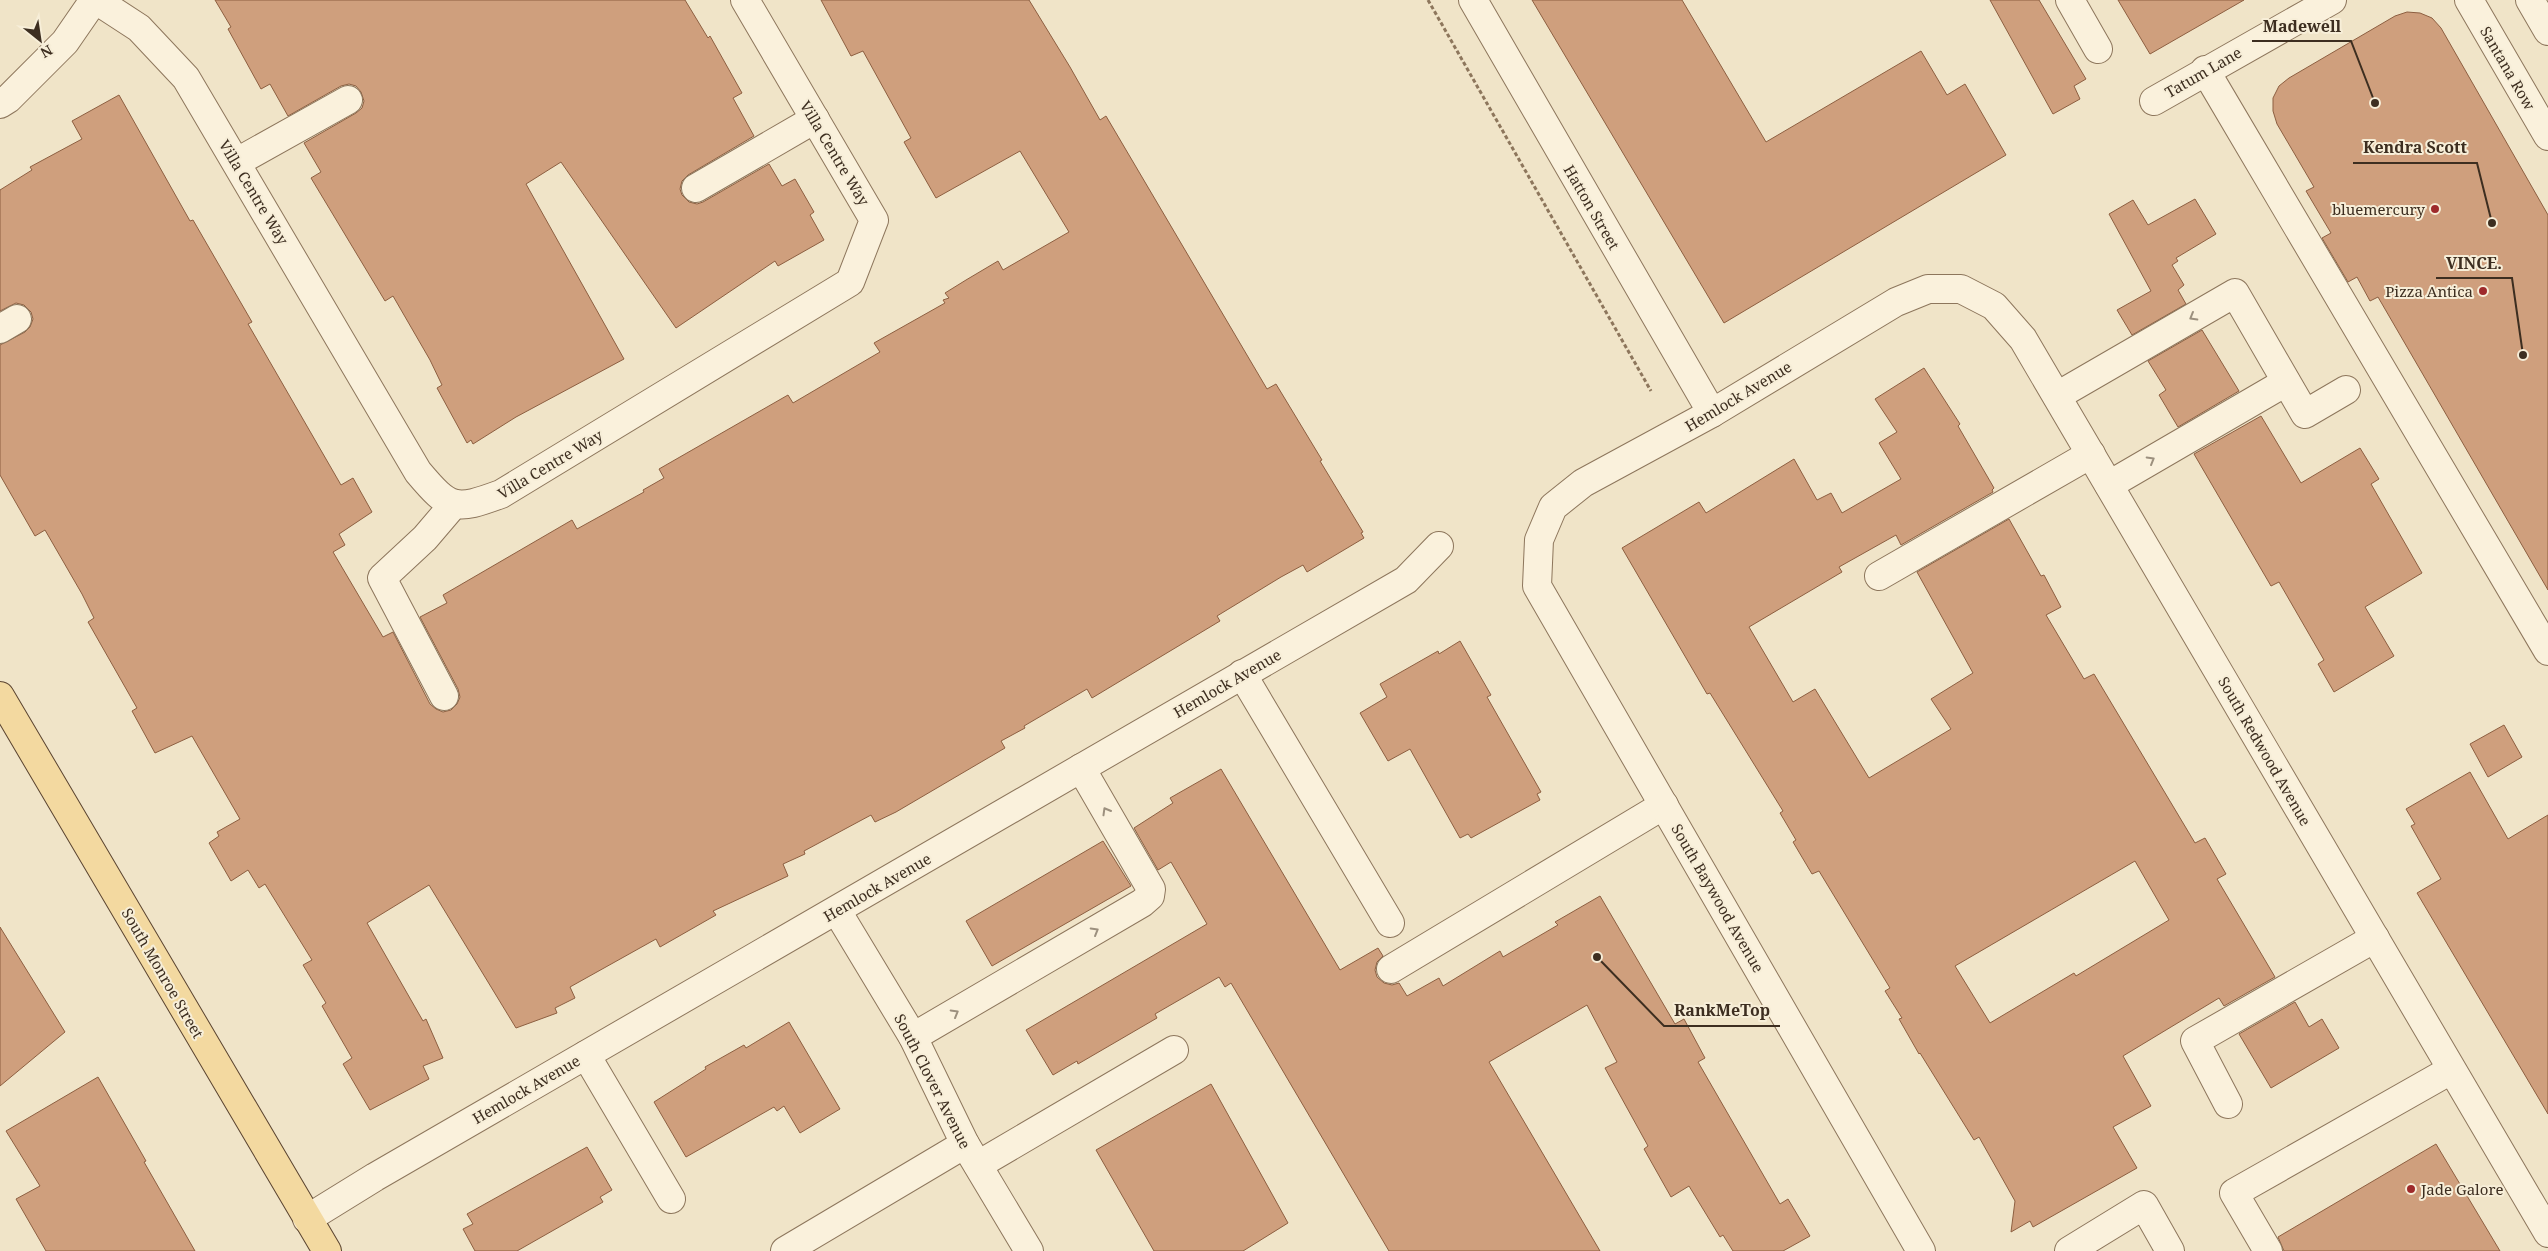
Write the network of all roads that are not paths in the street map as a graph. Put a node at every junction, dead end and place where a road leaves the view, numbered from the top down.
1 (95, 0) edge
2 (745, 0) edge
3 (1472, 0) edge
4 (2070, 0) edge
5 (2332, 0) edge
6 (2469, 0) edge
7 (2530, 0) edge
8 (2548, 31) edge
9 (2098, 49) dead end
10 (2205, 70) junction
11 (348, 100) dead end
12 (2154, 100) dead end
13 (0, 104) edge
14 (815, 119) junction
15 (2548, 136) edge
16 (237, 162) junction
17 (696, 188) dead end
18 (1961, 289) joint
19 (2286, 382) junction
20 (2346, 390) dead end
21 (2057, 396) junction
22 (1712, 413) junction
23 (2091, 454) junction
24 (2109, 485) junction
25 (454, 504) junction
26 (1539, 540) joint
27 (1439, 546) dead end
28 (1879, 576) dead end
29 (2548, 651) edge
30 (1242, 674) junction
31 (0, 696) edge
32 (444, 696) dead end
33 (1081, 768) junction
34 (1664, 805) junction
35 (838, 911) junction
36 (1390, 924) dead end
37 (2375, 938) junction
38 (1391, 969) dead end
39 (913, 1037) junction
40 (1174, 1050) dead end
41 (586, 1055) junction
42 (2452, 1070) junction
43 (2228, 1104) dead end
44 (971, 1155) junction
45 (671, 1200) dead end
46 (308, 1219) junction
47 (2548, 1233) edge
48 (1918, 1250) edge
49 (326, 1251) edge
50 (785, 1251) edge
51 (1029, 1251) edge
52 (2069, 1251) edge
53 (2170, 1251) edge
54 (2268, 1251) edge

1 - 13 street, Villa Centre Way
1 - 16 street, Villa Centre Way
2 - 14 street, Villa Centre Way
3 - 22 street, Hatton Street
4 - 9 street
5 - 10 street, Tatum Lane
6 - 15 street, Santana Row
7 - 8 street
10 - 12 street, Tatum Lane
10 - 29 street
11 - 16 street
14 - 17 street
14 - 25 street, Villa Centre Way
16 - 25 street, Villa Centre Way
18 - 21 street, South Redwood Avenue
18 - 22 street, Hemlock Avenue
19 - 20 street
19 -> 21 street
24 -> 19 street
21 - 23 street, South Redwood Avenue
22 - 26 street, Hemlock Avenue
23 - 24 street, South Redwood Avenue
23 - 28 street
24 - 37 street, South Redwood Avenue
25 - 32 street
26 - 34 street, South Baywood Avenue
27 - 30 street, Hemlock Avenue
30 - 33 street, Hemlock Avenue
30 - 36 street
31 - 46 main road, South Monroe Street
33 - 35 street, Hemlock Avenue
39 -> 33 street
34 - 38 street
34 - 48 street, South Baywood Avenue
35 - 39 street, South Clover Avenue
35 - 41 street, Hemlock Avenue
37 - 42 street, South Redwood Avenue
37 - 43 street
39 - 44 street, South Clover Avenue
40 - 44 street
41 - 45 street
41 - 46 street, Hemlock Avenue
42 - 47 street, South Redwood Avenue
42 - 54 street
44 - 50 street
44 - 51 street, South Clover Avenue
46 - 49 main road, South Monroe Street
52 - 53 street

